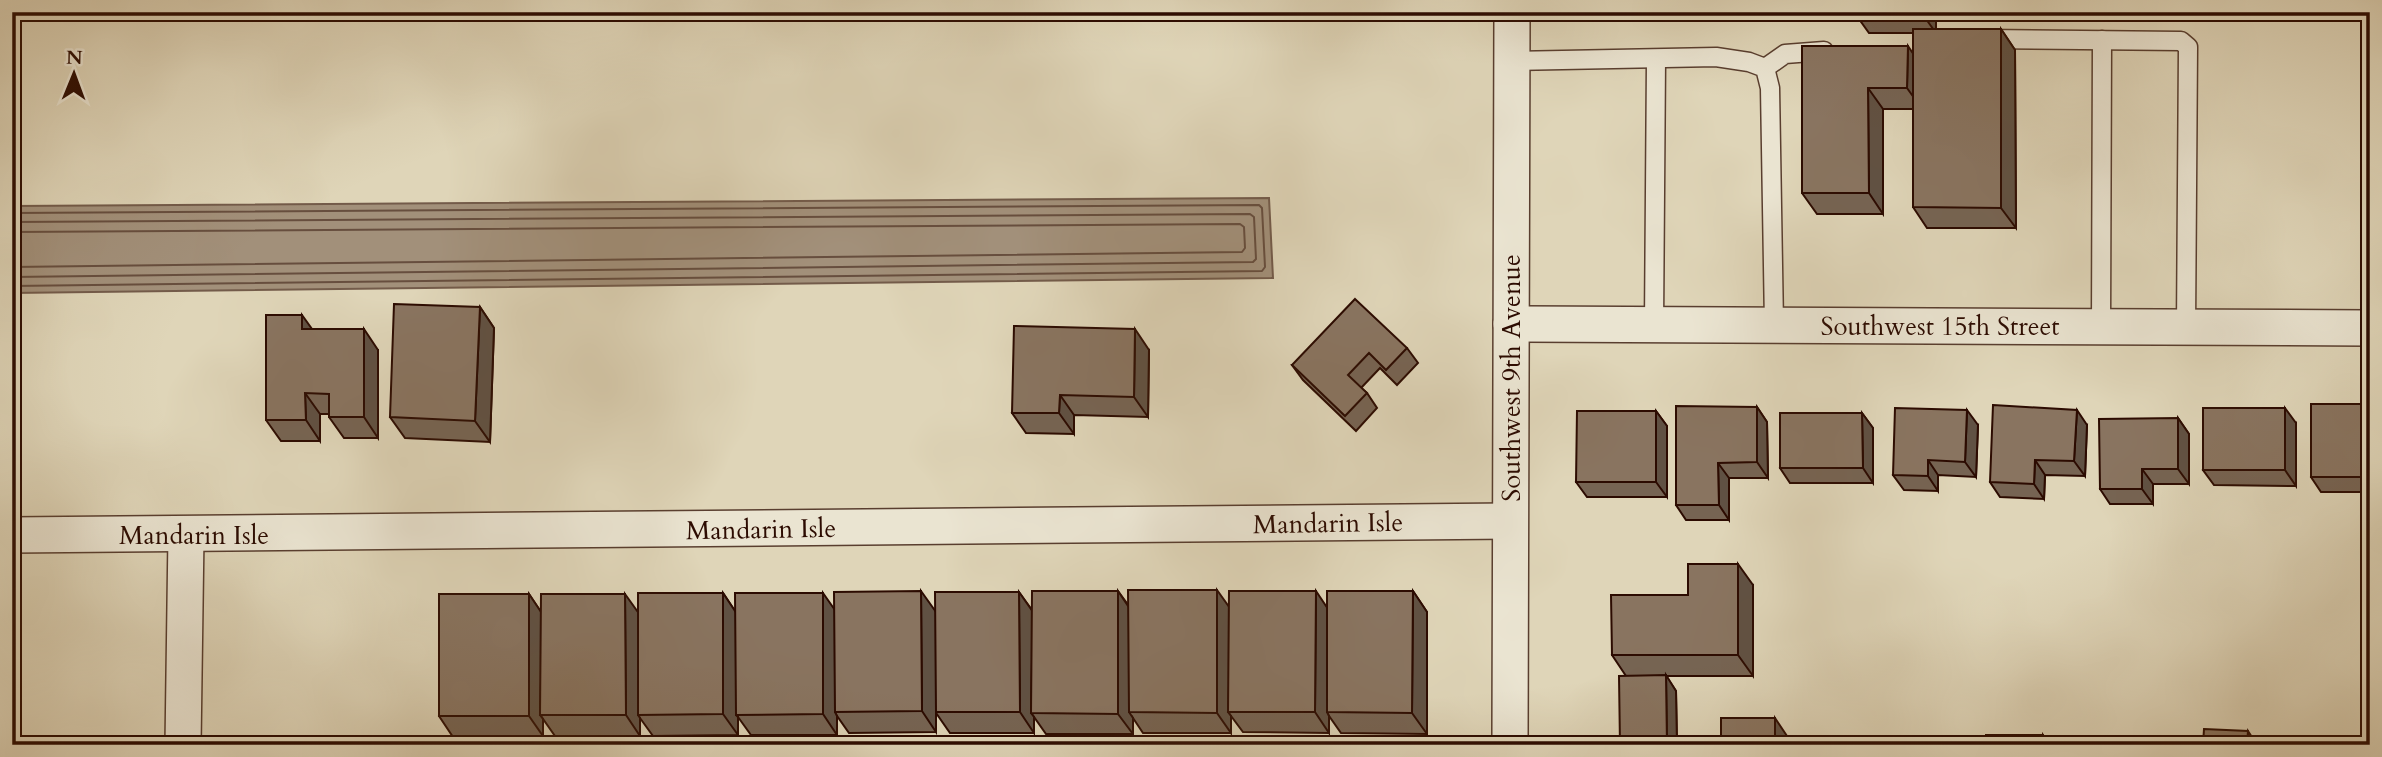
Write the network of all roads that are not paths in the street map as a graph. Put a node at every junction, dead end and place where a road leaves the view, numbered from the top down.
1 (1512, 12) edge
2 (1963, 40) edge
3 (2102, 40) junction
4 (1836, 50) edge
5 (1656, 60) junction
6 (1511, 61) junction
7 (1765, 68) junction
8 (1511, 324) junction
9 (1654, 324) junction
10 (1774, 325) junction
11 (2101, 327) junction
12 (2186, 328) junction
13 (2370, 328) edge
14 (1510, 521) junction
15 (12, 535) edge
16 (186, 535) junction
17 (183, 745) edge
18 (1510, 745) edge

1 - 6 street, Southwest 9th Avenue
2 - 3 lane
3 - 11 lane
3 - 12 lane
4 - 7 lane
5 - 6 lane
5 - 7 lane
5 - 9 lane
6 - 8 street, Southwest 9th Avenue
7 - 10 lane
8 - 9 street, Southwest 15th Street
8 - 14 street, Southwest 9th Avenue
9 - 10 street, Southwest 15th Street
10 - 11 street, Southwest 15th Street
11 - 12 street, Southwest 15th Street
12 - 13 street, Southwest 15th Street
14 - 16 street, Mandarin Isle
14 - 18 street, Southwest 9th Avenue
15 - 16 street, Mandarin Isle
16 - 17 street

